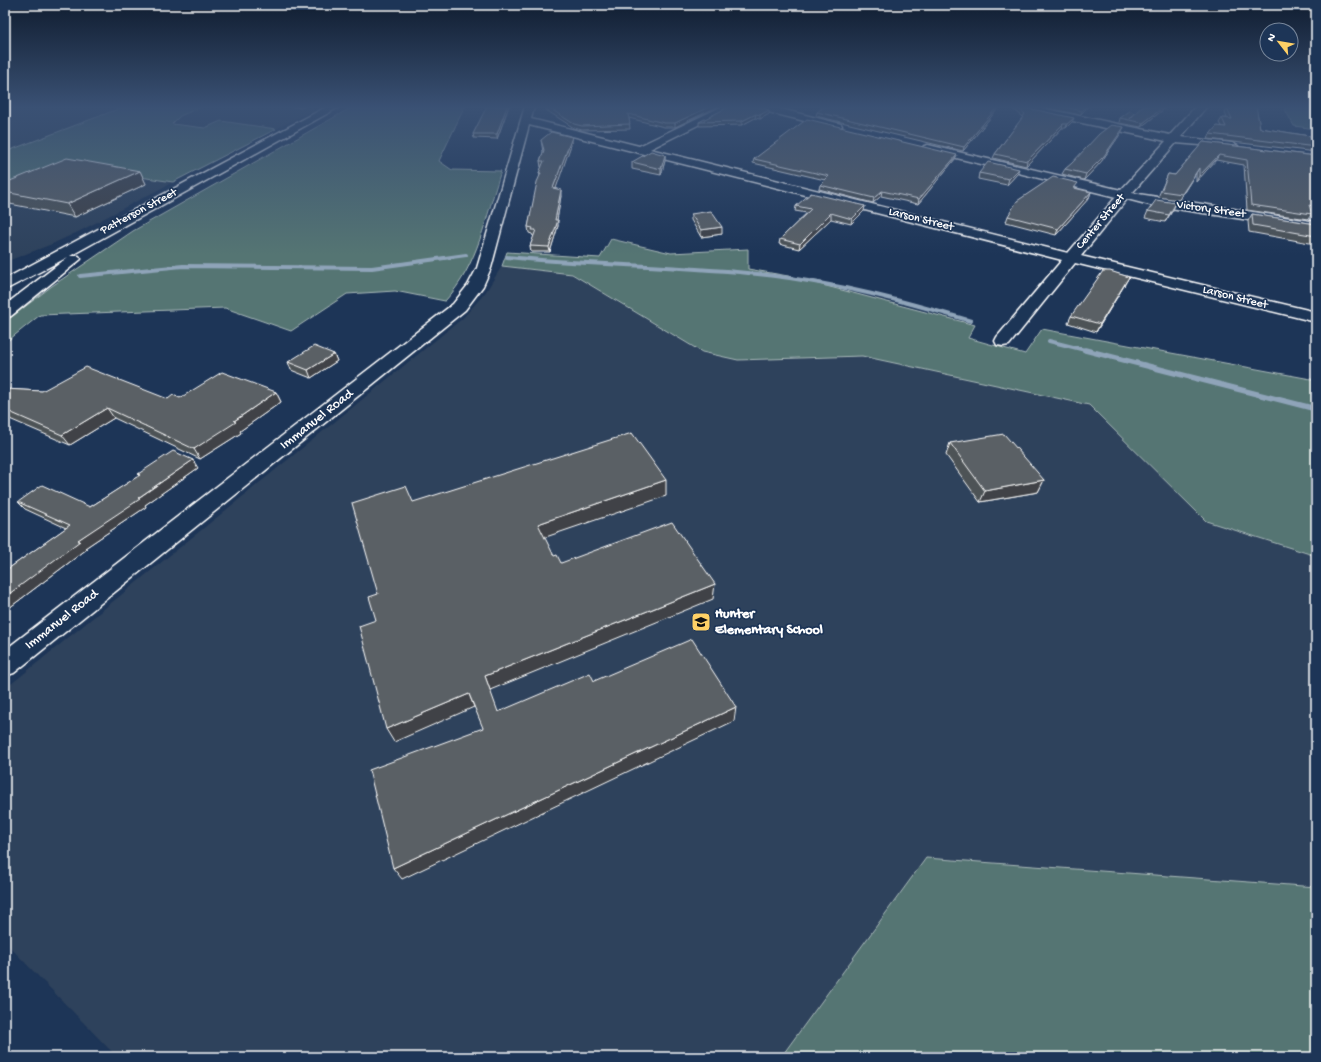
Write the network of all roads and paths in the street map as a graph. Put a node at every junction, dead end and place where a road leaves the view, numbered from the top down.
1 (244, 156) edge
2 (516, 156) edge
3 (660, 156) edge
4 (957, 156) edge
5 (1159, 156) edge
6 (1123, 196) junction
7 (119, 223) junction
8 (1316, 226) edge
9 (1071, 258) junction
10 (14, 264) dead end
11 (5, 285) edge
12 (5, 313) edge
13 (1316, 317) edge
14 (1003, 340) dead end
15 (5, 665) edge

1 - 7 street, Patterson Street
2 - 15 street, Immanuel Road
3 - 9 street, Larson Street
4 - 6 street, Victory Street
5 - 6 street, Center Street
6 - 8 street, Victory Street
6 - 9 street, Center Street
7 - 10 street
7 - 11 street, Patterson Street
7 - 12 street
9 - 13 street, Larson Street
9 - 14 street, Center Street

